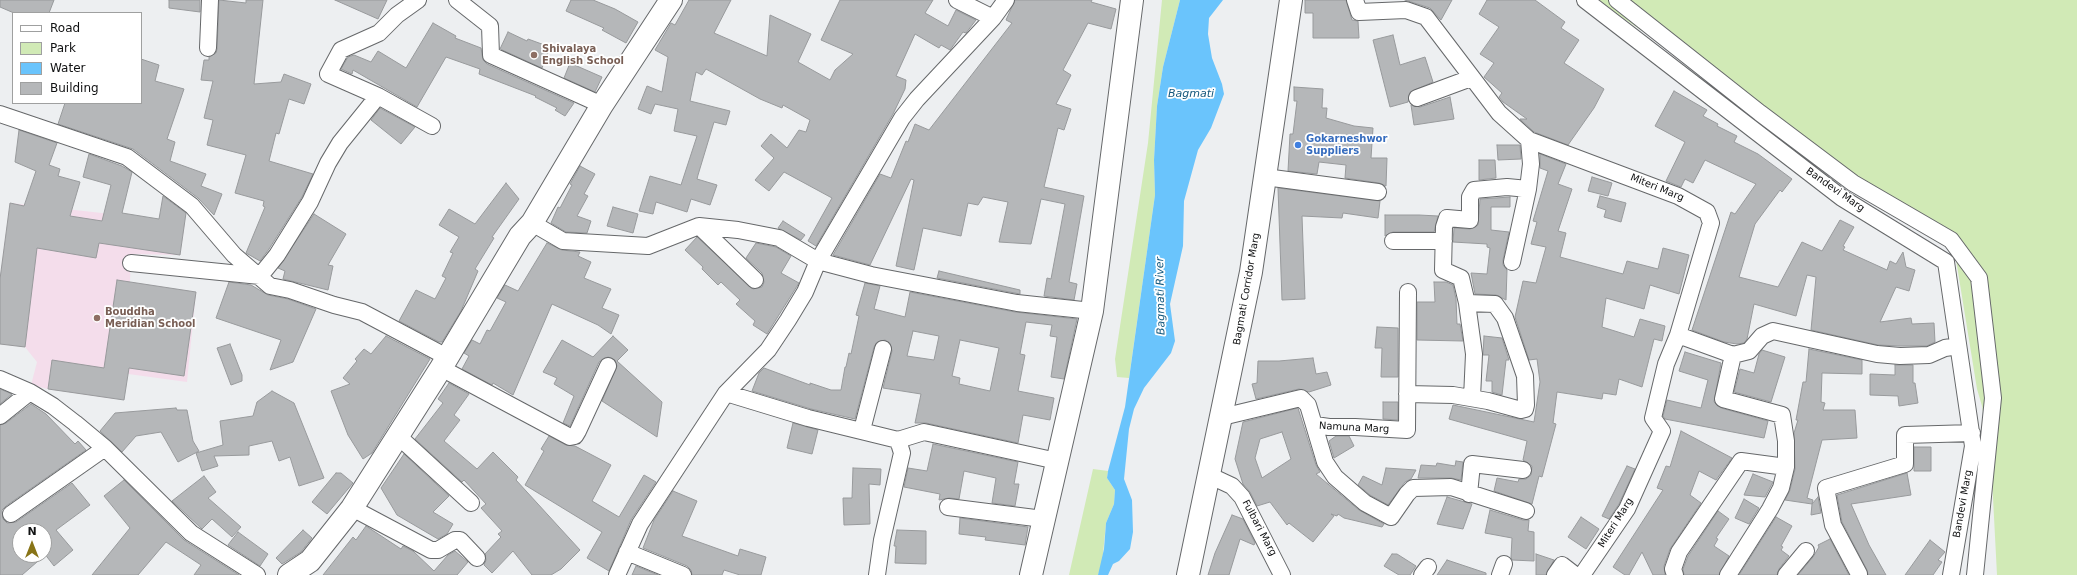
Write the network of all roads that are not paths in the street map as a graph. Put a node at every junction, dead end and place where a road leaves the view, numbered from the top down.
1 (210, 0) edge
2 (457, 0) edge
3 (671, 0) edge
4 (957, 0) edge
5 (1006, 0) edge
6 (1132, 0) edge
7 (1291, 0) edge
8 (1355, 0) edge
9 (1617, 0) edge
10 (414, 1) edge
11 (1588, 2) edge
12 (994, 18) junction
13 (208, 48) dead end
14 (1471, 78) junction
15 (378, 96) junction
16 (1416, 98) dead end
17 (602, 105) junction
18 (0, 114) edge
19 (432, 126) dead end
20 (1529, 140) junction
21 (1265, 177) junction
22 (1528, 189) junction
23 (1378, 192) dead end
24 (532, 223) junction
25 (699, 226) junction
26 (1393, 241) dead end
27 (1444, 241) junction
28 (818, 261) junction
29 (1512, 262) dead end
30 (131, 263) dead end
31 (260, 276) junction
32 (755, 280) dead end
33 (1408, 292) dead end
34 (1467, 303) junction
35 (1092, 311) junction
36 (1678, 335) junction
37 (1958, 346) junction
38 (883, 349) dead end
39 (1733, 355) junction
40 (444, 362) junction
41 (608, 366) dead end
42 (0, 379) edge
43 (30, 392) junction
44 (726, 393) junction
45 (1407, 394) junction
46 (1472, 398) junction
47 (0, 416) edge
48 (1222, 417) junction
49 (1315, 425) junction
50 (862, 430) junction
51 (1972, 433) junction
52 (398, 436) junction
53 (898, 440) junction
54 (105, 448) junction
55 (1057, 461) junction
56 (1786, 467) junction
57 (1523, 470) dead end
58 (1207, 481) junction
59 (1469, 494) junction
60 (471, 503) dead end
61 (948, 507) dead end
62 (352, 508) junction
63 (1526, 511) dead end
64 (11, 514) dead end
65 (1043, 519) junction
66 (1806, 551) dead end
67 (627, 552) junction
68 (477, 558) dead end
69 (293, 574) edge
70 (1859, 574) edge
71 (257, 575) edge
72 (617, 575) edge
73 (683, 575) edge
74 (877, 575) edge
75 (1031, 575) edge
76 (1188, 575) edge
77 (1282, 575) edge
78 (1555, 575) edge
79 (1575, 575) edge
80 (1582, 575) edge
81 (1675, 575) edge
82 (1728, 575) edge
83 (1786, 575) edge
84 (1951, 575) edge
85 (1975, 575) edge

1 - 13 street
2 - 17 street
3 - 17 street
4 - 12 street
5 - 12 street
6 - 35 street
7 - 21 street, Bagmati Corridor Marg
8 - 14 street, Miteri Marg
9 - 85 street
10 - 15 street
11 - 37 street, Bandevi Marg
12 - 28 street
14 - 16 street
14 - 20 street, Miteri Marg
15 - 19 street
15 - 31 street
17 - 24 street
18 - 31 street
20 - 22 street
20 - 36 street, Miteri Marg
21 - 23 street
21 - 48 street, Bagmati Corridor Marg
22 - 27 street
22 - 29 street
24 - 25 street
24 - 40 street
25 - 28 street
25 - 32 street
26 - 27 street
27 - 34 street
28 - 35 street
28 - 44 street
30 - 31 street
31 - 40 street
33 - 45 street, Namuna Marg
34 - 46 street
34 - 46 street
35 - 55 street
36 - 39 street
36 - 80 street, Miteri Marg
37 - 39 street
37 - 51 street, Bandevi Marg
38 - 50 street
39 - 56 street
40 - 41 street
40 - 52 street
42 - 43 street
43 - 47 street
43 - 54 street
44 - 50 street
44 - 67 street
45 - 46 street
45 - 49 street, Namuna Marg
48 - 49 street
48 - 58 street, Bagmati Corridor Marg
49 - 59 street, Namuna Marg
50 - 53 street
51 - 70 street
51 - 84 street, Bandevi Marg
52 - 60 street
52 - 62 street
53 - 55 street
53 - 74 street
54 - 64 street
54 - 71 street
55 - 65 street
56 - 81 street
56 - 82 street
57 - 59 street
58 - 76 street, Bagmati Corridor Marg
58 - 77 street, Fulbari Marg
59 - 63 street, Namuna Marg
61 - 65 street
62 - 68 street
62 - 69 street
65 - 75 street
66 - 83 street
67 - 72 street
67 - 73 street
78 - 79 street

